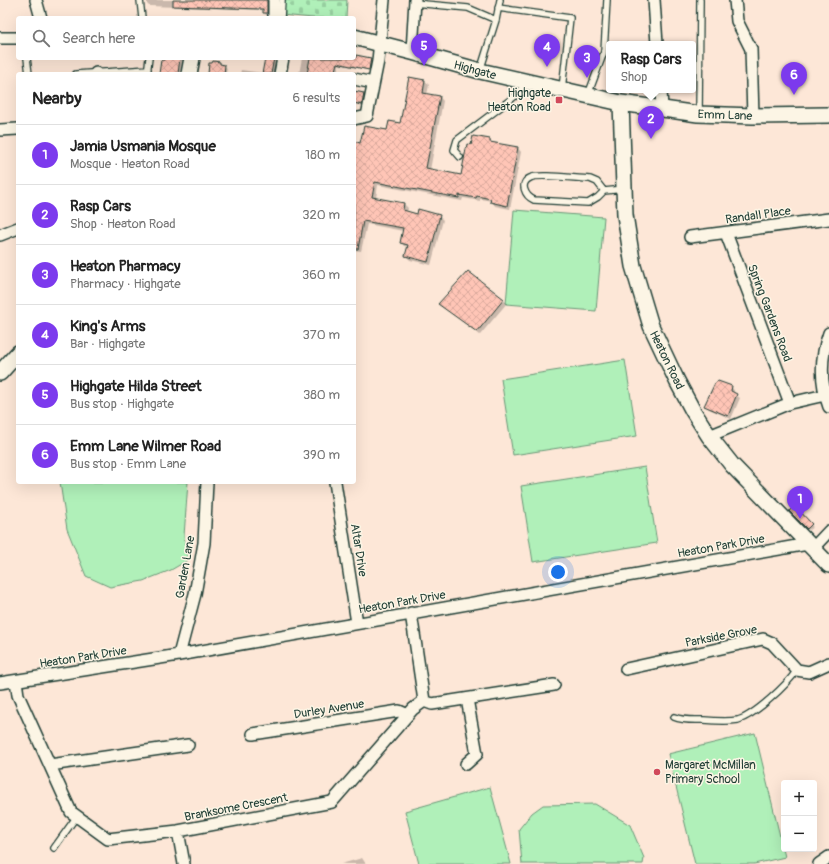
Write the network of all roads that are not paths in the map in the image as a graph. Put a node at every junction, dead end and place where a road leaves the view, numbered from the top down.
1 (36, 0) edge
2 (141, 0) edge
3 (274, 0) edge
4 (282, 0) edge
5 (500, 0) edge
6 (607, 0) edge
7 (654, 0) edge
8 (700, 0) edge
9 (735, 0) edge
10 (385, 1) edge
11 (414, 1) edge
12 (498, 8) junction
13 (40, 16) edge
14 (142, 16) edge
15 (274, 16) edge
16 (281, 16) edge
17 (496, 20) junction
18 (356, 37) edge
19 (0, 38) edge
20 (16, 38) edge
21 (607, 41) edge
22 (657, 41) edge
23 (380, 43) junction
24 (412, 52) junction
25 (606, 54) edge
26 (28, 60) edge
27 (150, 60) edge
28 (192, 60) edge
29 (282, 60) edge
30 (29, 72) edge
31 (148, 72) edge
32 (188, 72) edge
33 (280, 72) edge
34 (480, 72) junction
35 (356, 79) edge
36 (527, 82) junction
37 (373, 83) junction
38 (562, 91) junction
39 (661, 93) edge
40 (588, 96) junction
41 (621, 103) junction
42 (662, 109) junction
43 (698, 114) junction
44 (829, 115) edge
45 (754, 116) junction
46 (356, 119) edge
47 (16, 129) edge
48 (0, 130) edge
49 (460, 157) dead end
50 (624, 189) junction
51 (604, 191) junction
52 (829, 219) edge
53 (16, 229) edge
54 (726, 233) junction
55 (0, 235) edge
56 (690, 237) dead end
57 (829, 333) edge
58 (16, 355) edge
59 (0, 373) edge
60 (825, 395) junction
61 (790, 403) junction
62 (829, 407) edge
63 (708, 436) junction
64 (206, 484) edge
65 (335, 484) edge
66 (829, 531) edge
67 (810, 546) junction
68 (829, 565) edge
69 (411, 613) junction
70 (357, 623) junction
71 (179, 655) junction
72 (829, 663) edge
73 (626, 669) dead end
74 (797, 670) junction
75 (16, 681) junction
76 (0, 683) edge
77 (554, 685) dead end
78 (467, 699) junction
79 (424, 701) junction
80 (408, 715) junction
81 (674, 717) dead end
82 (253, 734) dead end
83 (188, 745) dead end
84 (466, 764) dead end
85 (50, 765) junction
86 (77, 816) junction
87 (178, 831) junction
88 (54, 848) dead end
89 (829, 857) edge
90 (184, 864) edge
91 (819, 864) edge

1 - 13 street
2 - 14 lane
3 - 15 street
4 - 16 lane
5 - 12 lane
6 - 21 lane
7 - 22 street
8 - 43 lane
9 - 45 street
10 - 23 street
11 - 17 lane
11 - 24 street
12 - 17 lane
12 - 38 lane
17 - 34 lane
18 - 23 street, Highgate
19 - 20 street
23 - 24 street, Highgate
23 - 37 street
24 - 34 street, Highgate
25 - 40 lane
26 - 30 lane
27 - 31 lane
28 - 32 street
29 - 33 street
34 - 36 street, Highgate
35 - 37 street
36 - 38 street, Highgate
36 - 49 lane
37 - 46 street
38 - 40 street, Highgate
39 - 42 street
40 - 41 street, Highgate
41 - 42 street, Emm Lane
41 - 50 street, Heaton Road
42 - 43 street, Emm Lane
43 - 45 street, Emm Lane
44 - 45 street, Emm Lane
47 - 48 street
50 - 51 lane
50 - 63 street, Heaton Road
51 - 51 lane
52 - 54 street, Randall Place
53 - 55 street
54 - 56 street, Randall Place
54 - 61 street, Spring Gardens Road
57 - 60 street
58 - 59 street
60 - 61 street
60 - 62 street
61 - 63 street
63 - 67 street, Heaton Road
64 - 71 street, Garden Lane
65 - 70 street, Altar Drive
66 - 67 street
67 - 68 street, Heaton Road
67 - 69 street, Heaton Park Drive
69 - 70 street, Heaton Park Drive
69 - 79 street
70 - 71 street, Heaton Park Drive
71 - 75 street, Heaton Park Drive
72 - 74 street
73 - 74 street, Parkside Grove
74 - 81 lane
75 - 76 street, Heaton Park Drive
75 - 85 street, Branksome Crescent
77 - 78 street
78 - 79 street
78 - 84 street
79 - 80 street, Branksome Crescent
80 - 82 street, Durley Avenue
80 - 87 street, Branksome Crescent
83 - 85 street
85 - 86 street, Branksome Crescent
86 - 87 street, Branksome Crescent
86 - 88 lane
87 - 90 street
89 - 91 street

